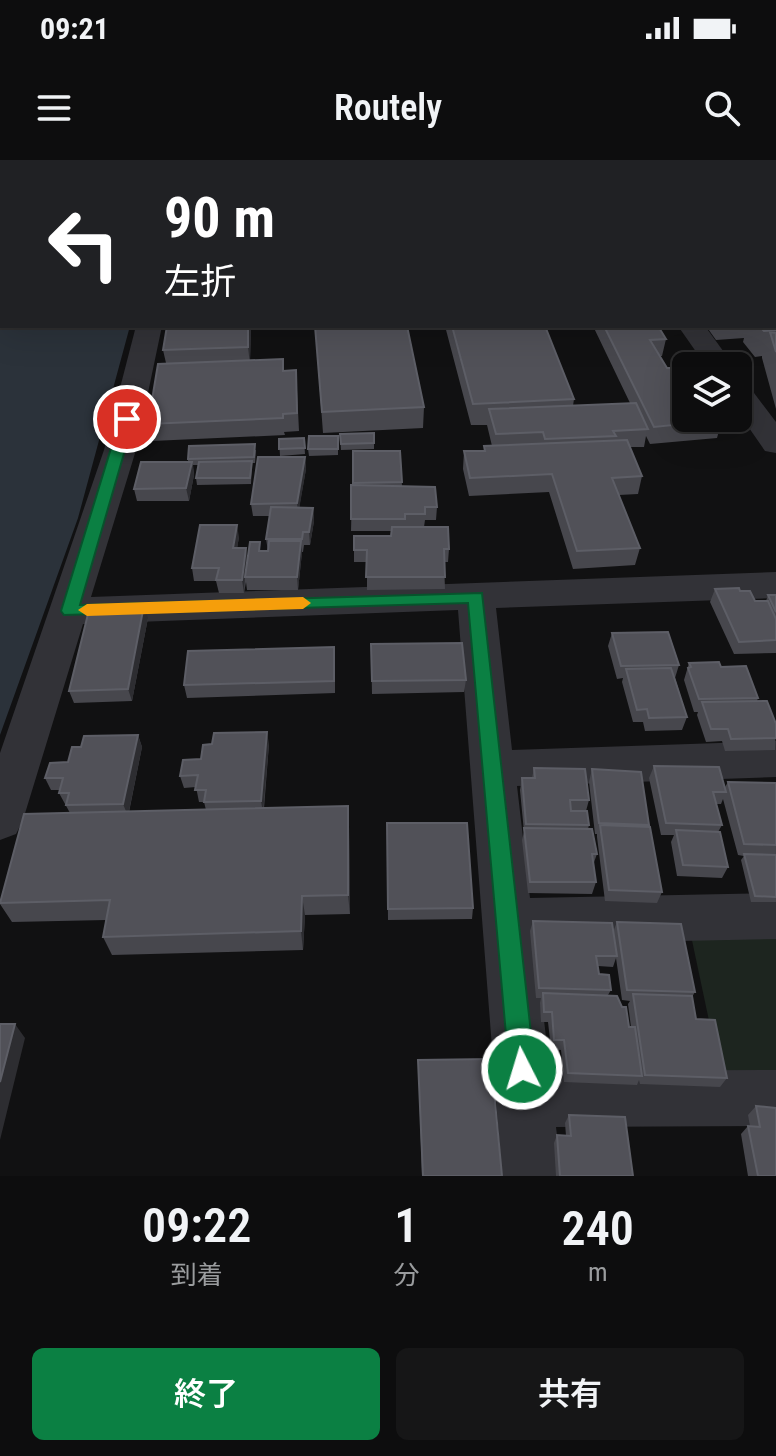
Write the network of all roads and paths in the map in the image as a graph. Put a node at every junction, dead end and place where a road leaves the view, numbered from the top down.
1 (149, 328) edge
2 (692, 328) edge
3 (710, 352) edge
4 (752, 411) edge
5 (776, 444) edge
6 (776, 585) edge
7 (476, 597) junction
8 (70, 611) junction
9 (776, 759) edge
10 (493, 769) junction
11 (0, 820) edge
12 (776, 916) edge
13 (508, 922) junction
14 (776, 1098) edge
15 (525, 1099) junction
16 (532, 1176) edge

1 - 8 street
2 - 3 street
4 - 5 street
6 - 7 street
7 - 8 street
7 - 10 street
8 - 11 street
9 - 10 street
10 - 13 street
12 - 13 street
13 - 15 street
14 - 15 street
15 - 16 street

